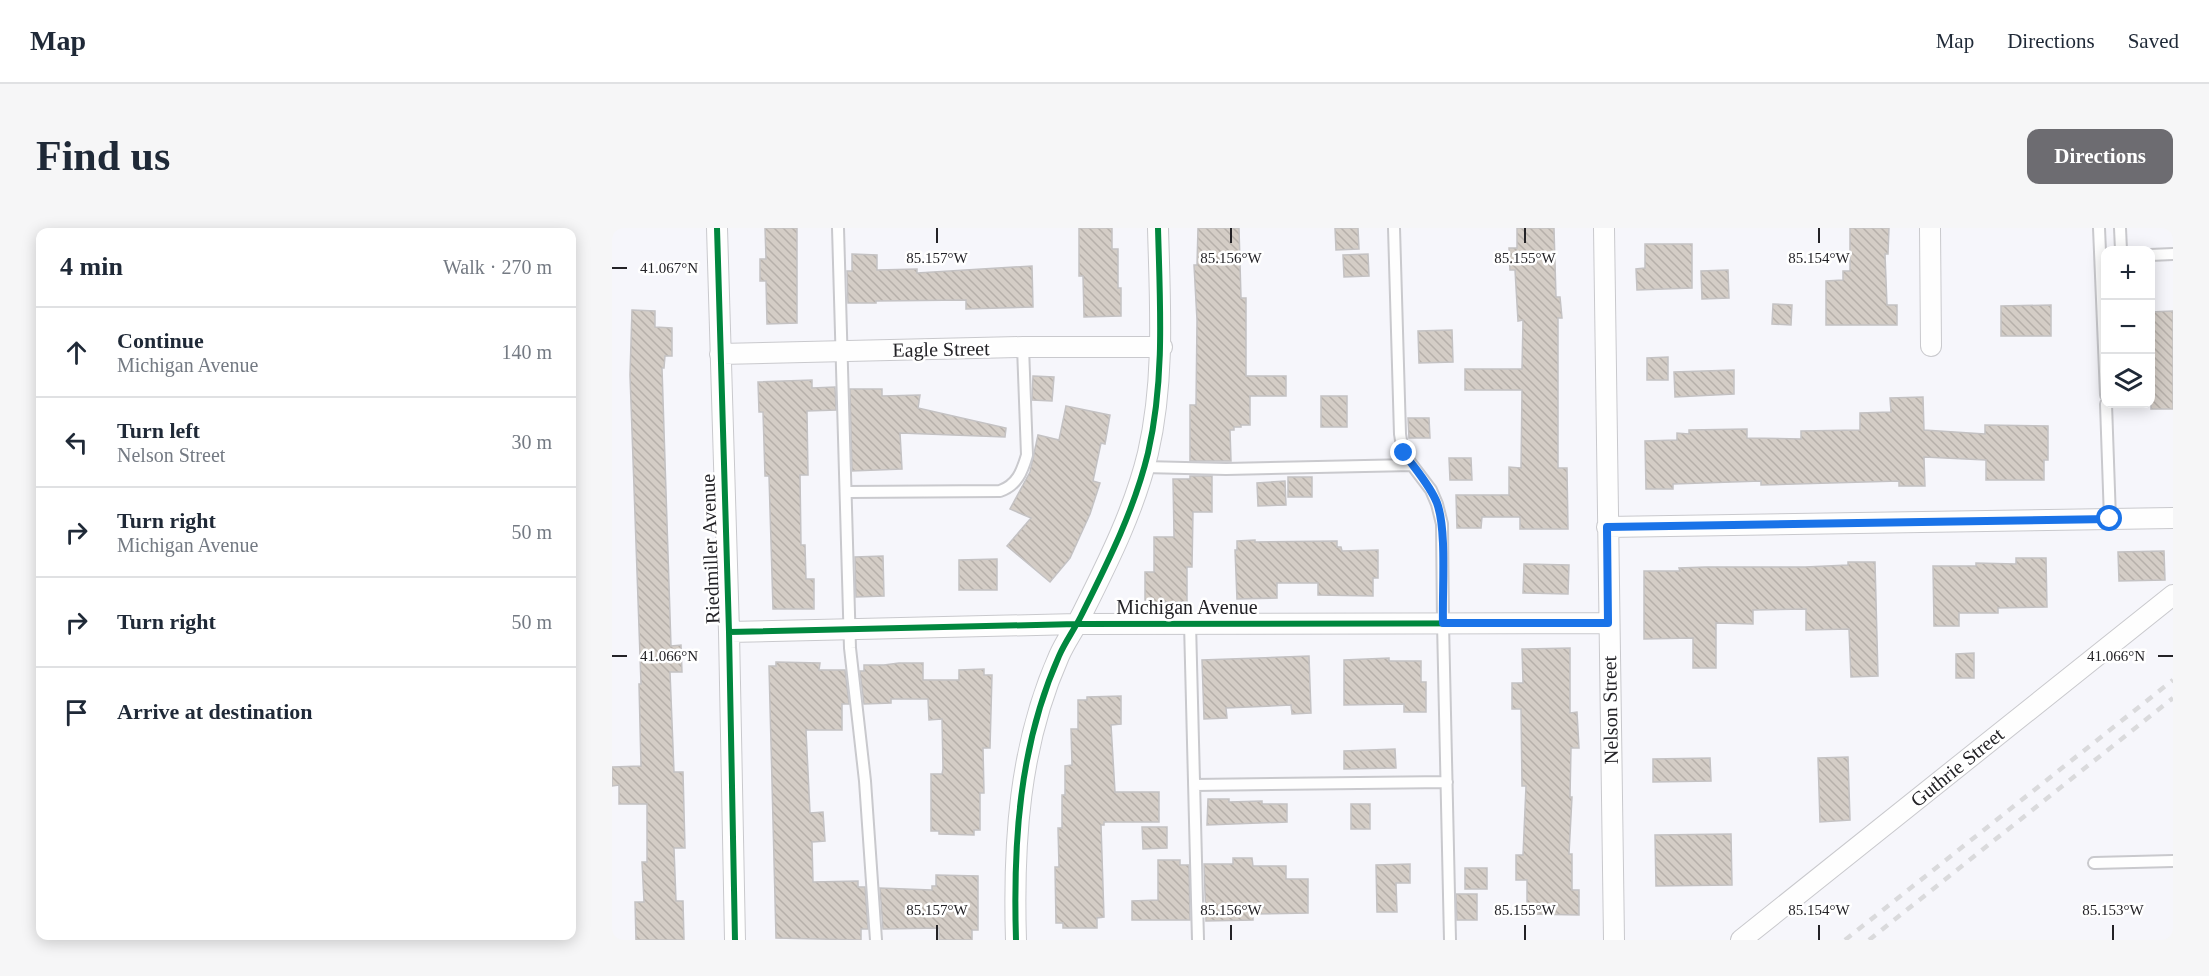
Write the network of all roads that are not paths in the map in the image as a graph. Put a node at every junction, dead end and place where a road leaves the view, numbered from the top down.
1 (717, 228) edge
2 (838, 228) edge
3 (1158, 228) edge
4 (1394, 228) edge
5 (1604, 228) edge
6 (1930, 228) edge
7 (2099, 228) edge
8 (2121, 228) edge
9 (2121, 246) edge
10 (2173, 254) edge
11 (2155, 255) edge
12 (1931, 346) dead end
13 (1023, 347) junction
14 (1162, 347) junction
15 (842, 351) junction
16 (720, 354) junction
17 (2104, 354) edge
18 (2106, 408) edge
19 (1412, 465) junction
20 (1144, 467) junction
21 (847, 492) junction
22 (2173, 518) edge
23 (2110, 519) junction
24 (1607, 527) junction
25 (2173, 595) edge
26 (1190, 623) junction
27 (1443, 623) junction
28 (1608, 623) junction
29 (1077, 624) junction
30 (849, 628) junction
31 (729, 632) junction
32 (1447, 782) junction
33 (1194, 785) junction
34 (2173, 861) edge
35 (2094, 863) dead end
36 (735, 940) edge
37 (876, 940) edge
38 (1016, 940) edge
39 (1198, 940) edge
40 (1450, 940) edge
41 (1614, 940) edge
42 (1741, 940) edge

1 - 16 street, Riedmiller Avenue
2 - 15 lane
3 - 14 street
4 - 19 lane
5 - 24 street, Nelson Street
6 - 12 street
7 - 17 lane
8 - 9 lane
10 - 11 lane
13 - 14 street, Eagle Street
13 - 15 street, Eagle Street
13 - 21 lane
14 - 20 street
15 - 16 street, Eagle Street
15 - 21 lane
16 - 31 street, Riedmiller Avenue
18 - 23 lane
19 - 20 lane
19 - 27 lane
20 - 29 street
21 - 30 lane
22 - 23 street
23 - 24 street
24 - 28 street, Nelson Street
25 - 42 street, Guthrie Street
26 - 27 street, Michigan Avenue
26 - 29 street, Michigan Avenue
26 - 33 lane
27 - 28 street, Michigan Avenue
27 - 32 lane
28 - 41 street, Nelson Street
29 - 30 street, Michigan Avenue
29 - 38 street
30 - 31 street, Michigan Avenue
30 - 37 lane
31 - 36 street, Riedmiller Avenue
32 - 33 lane
32 - 40 lane
33 - 39 lane
34 - 35 lane

